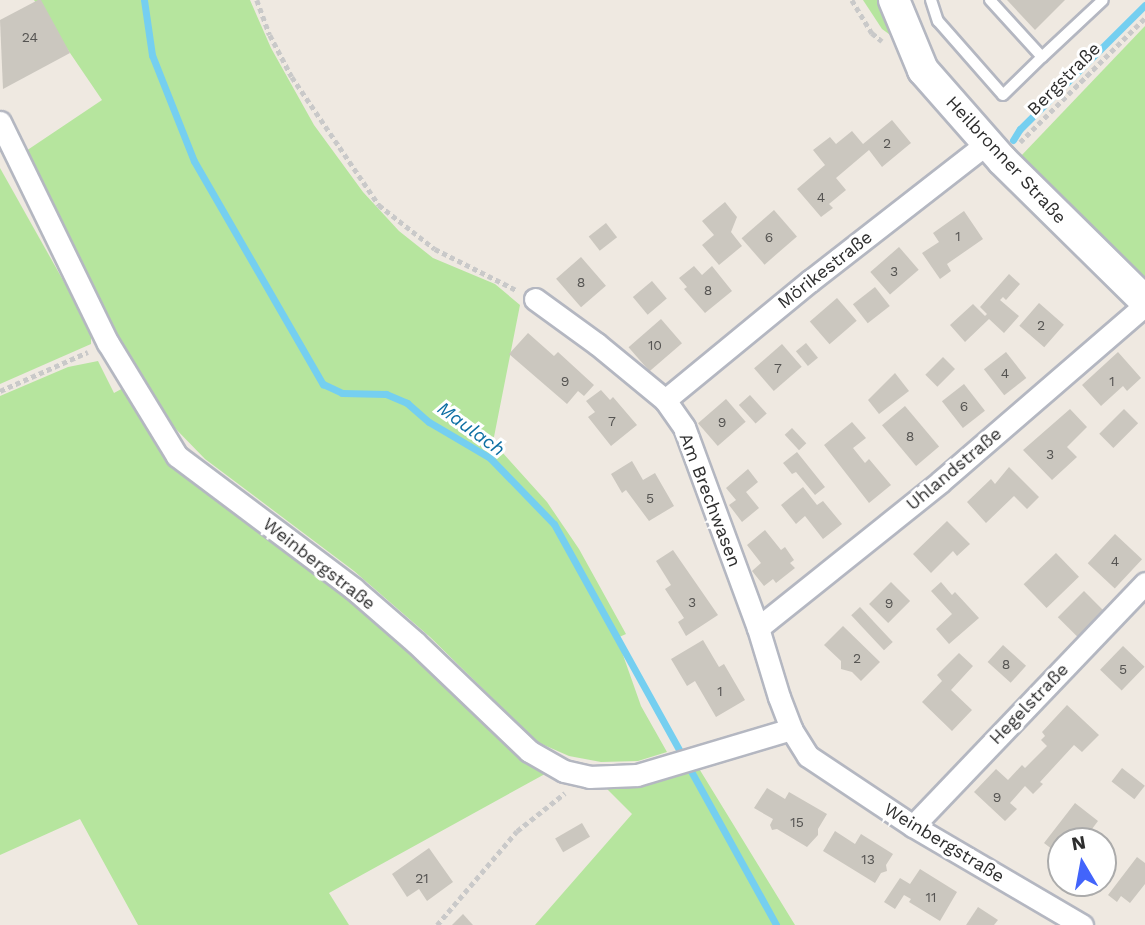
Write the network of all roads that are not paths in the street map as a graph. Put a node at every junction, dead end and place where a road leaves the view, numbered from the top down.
1 (894, 0) edge
2 (931, 0) edge
3 (990, 0) edge
4 (1103, 0) edge
5 (1042, 57) junction
6 (0, 122) edge
7 (994, 152) junction
8 (535, 299) road end
9 (1145, 303) edge
10 (665, 400) junction
11 (1145, 583) edge
12 (758, 628) junction
13 (791, 729) junction
14 (808, 756) joint
15 (913, 826) junction
16 (1083, 925) edge

1 - 7 main road, Heilbronner Straße
2 - 5 lane
3 - 5 lane
4 - 5 lane
6 - 13 street, Weinbergstraße
7 - 9 main road, Heilbronner Straße
7 - 10 street, Mörikestraße
8 - 10 street, Am Brechwasen
9 - 12 street, Uhlandstraße
10 - 12 street, Am Brechwasen
11 - 15 street, Hegelstraße
12 - 13 street, Am Brechwasen
13 - 14 street, Am Brechwasen
14 - 15 street, Weinbergstraße
15 - 16 street, Weinbergstraße

